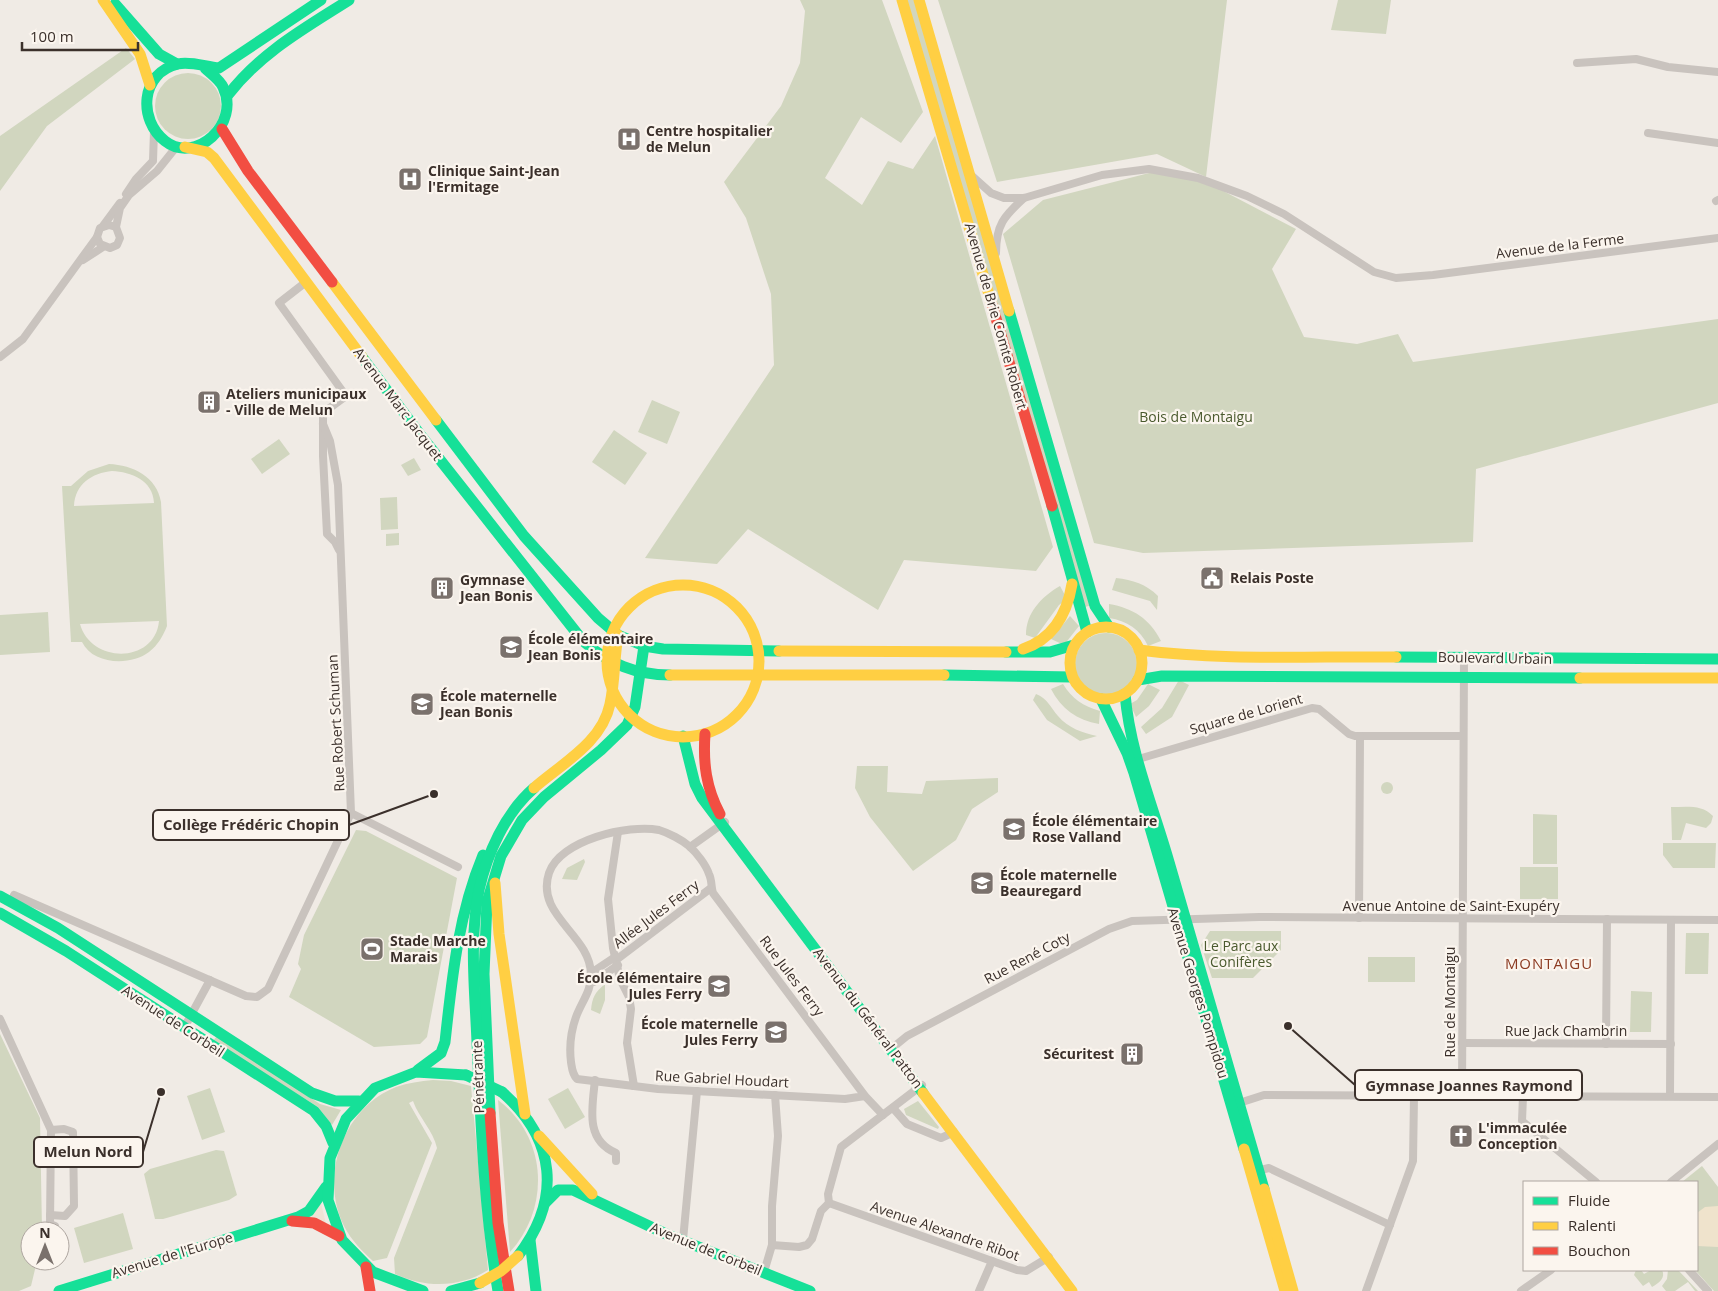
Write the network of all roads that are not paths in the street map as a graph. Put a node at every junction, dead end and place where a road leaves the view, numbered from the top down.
1 (103, 0) edge
2 (112, 0) edge
3 (321, 0) edge
4 (349, 0) edge
5 (902, 0) edge
6 (919, 0) edge
7 (126, 24) junction
8 (1577, 62) dead end
9 (177, 64) junction
10 (205, 68) junction
11 (1718, 72) edge
12 (150, 85) junction
13 (228, 95) junction
14 (222, 129) junction
15 (154, 131) junction
16 (1648, 133) dead end
17 (1718, 143) edge
18 (181, 147) junction
19 (972, 176) junction
20 (1024, 198) junction
21 (102, 226) junction
22 (116, 227) junction
23 (97, 237) junction
24 (1718, 238) edge
25 (104, 247) junction
26 (996, 258) junction
27 (74, 268) junction
28 (306, 282) junction
29 (0, 357) edge
30 (323, 424) junction
31 (340, 552) junction
32 (1072, 580) junction
33 (1109, 627) junction
34 (1087, 632) junction
35 (618, 635) junction
36 (1074, 645) junction
37 (644, 646) junction
38 (1139, 650) junction
39 (1011, 652) junction
40 (1464, 657) junction
41 (1718, 659) edge
42 (613, 664) junction
43 (639, 674) junction
44 (1464, 676) junction
45 (1072, 677) junction
46 (1718, 678) edge
47 (1138, 680) junction
48 (1125, 694) junction
49 (1100, 699) junction
50 (705, 734) junction
51 (684, 736) junction
52 (1360, 736) junction
53 (1463, 736) junction
54 (1134, 760) junction
55 (351, 813) junction
56 (723, 823) junction
57 (504, 828) junction
58 (618, 832) junction
59 (690, 847) junction
60 (458, 866) dead end
61 (494, 875) junction
62 (711, 888) junction
63 (14, 895) dead end
64 (0, 896) edge
65 (0, 913) edge
66 (1180, 918) junction
67 (1359, 918) junction
68 (1462, 919) junction
69 (1607, 919) junction
70 (1671, 920) junction
71 (1718, 920) edge
72 (616, 960) junction
73 (591, 973) junction
74 (210, 980) junction
75 (590, 982) junction
76 (193, 1014) junction
77 (0, 1019) edge
78 (184, 1028) junction
79 (1462, 1043) junction
80 (1606, 1044) junction
81 (1671, 1044) junction
82 (893, 1047) junction
83 (414, 1072) junction
84 (595, 1080) junction
85 (922, 1085) junction
86 (634, 1086) junction
87 (696, 1091) junction
88 (775, 1095) junction
89 (1462, 1095) junction
90 (866, 1096) junction
91 (1414, 1096) junction
92 (1524, 1096) junction
93 (1670, 1096) junction
94 (1718, 1097) edge
95 (359, 1101) junction
96 (1235, 1105) junction
97 (892, 1108) junction
98 (525, 1114) junction
99 (883, 1115) junction
100 (51, 1130) junction
101 (954, 1132) junction
102 (538, 1133) junction
103 (333, 1143) junction
104 (1718, 1144) edge
105 (616, 1161) dead end
106 (1254, 1171) junction
107 (1595, 1181) edge
108 (1672, 1181) edge
109 (326, 1187) junction
110 (545, 1203) junction
111 (602, 1204) junction
112 (829, 1204) junction
113 (51, 1221) edge
114 (57, 1221) edge
115 (285, 1222) junction
116 (1390, 1225) junction
117 (339, 1236) junction
118 (530, 1240) junction
119 (683, 1240) junction
120 (772, 1245) junction
121 (1049, 1257) junction
122 (992, 1260) junction
123 (366, 1267) junction
124 (1550, 1271) edge
125 (1690, 1271) edge
126 (764, 1272) junction
127 (400, 1289) edge
128 (1288, 1290) edge
129 (59, 1291) edge
130 (370, 1291) edge
131 (423, 1291) edge
132 (451, 1291) edge
133 (498, 1291) edge
134 (509, 1291) edge
135 (536, 1291) edge
136 (810, 1291) edge
137 (980, 1291) edge
138 (1072, 1291) edge
139 (1078, 1291) edge
140 (1366, 1291) edge
141 (1521, 1291) edge
142 (1708, 1291) edge

1 - 7 main road
2 - 7 main road
3 - 10 main road
4 - 13 main road
5 - 32 main road, Avenue de Brie Comte Robert
6 - 19 main road, Avenue de Brie Comte Robert
7 - 9 main road
7 - 12 main road
8 - 11 street
9 - 10 main road
9 - 12 main road
10 - 13 main road
12 - 15 main road
13 - 14 main road
14 - 18 main road
14 - 35 main road, Avenue Marc Jacquet
15 - 18 main road
15 - 21 street
16 - 17 street
18 - 22 street
18 - 28 main road, Avenue Marc Jacquet
19 - 20 street
19 - 26 main road, Avenue de Brie Comte Robert
20 - 24 street, Avenue de la Ferme
20 - 26 street
21 - 22 street
21 - 23 street
22 - 25 street
23 - 25 street
23 - 27 street
25 - 27 street
26 - 33 main road, Avenue de Brie Comte Robert
27 - 29 street
28 - 30 street
28 - 42 main road, Avenue Marc Jacquet
30 - 31 street, Rue Robert Schuman
30 - 31 street
31 - 55 street, Rue Robert Schuman
32 - 34 main road, Avenue de Brie Comte Robert
32 - 39 main road
33 - 34 main road
33 - 38 main road
34 - 36 main road
35 - 37 main road, Avenue Marc Jacquet
35 - 42 main road
36 - 39 main road, Avenue Marc Jacquet
36 - 45 main road
37 - 39 main road, Avenue Marc Jacquet
37 - 43 main road, Pénétrante
38 - 40 main road, Boulevard Urbain
38 - 47 main road
40 - 41 main road, Boulevard Urbain
40 - 44 street, Rue de Montaigu
42 - 43 main road, Avenue Marc Jacquet
42 - 57 main road
43 - 45 main road
43 - 61 main road, Pénétrante
44 - 46 main road
44 - 47 main road
44 - 53 street, Rue de Montaigu
45 - 49 main road
47 - 48 main road
48 - 49 main road
48 - 54 main road, Avenue Georges Pompidou
49 - 54 main road, Avenue Georges Pompidou
50 - 51 main road
50 - 51 main road
50 - 56 main road, Avenue du Général Patton
51 - 56 main road, Avenue du Général Patton
52 - 53 street
52 - 54 street, Square de Lorient
52 - 67 street
53 - 68 street, Rue de Montaigu
54 - 66 main road, Avenue Georges Pompidou
54 - 66 main road, Avenue Georges Pompidou
55 - 60 street
55 - 74 street, Rue Robert Schuman
56 - 59 street
56 - 82 main road, Avenue du Général Patton
57 - 83 main road
57 - 133 main road, Pénétrante
58 - 59 street
58 - 72 street
58 - 73 street
59 - 62 street, Rue Jules Ferry
61 - 98 main road
61 - 134 main road, Pénétrante
62 - 72 street, Allée Jules Ferry
62 - 90 street, Rue Jules Ferry
63 - 74 street, Rue Robert Schuman
64 - 76 main road
65 - 78 main road, Avenue de Corbeil
66 - 67 street, Avenue Antoine de Saint-Exupéry
66 - 82 street, Rue René Coty
66 - 96 main road, Avenue Georges Pompidou
67 - 68 street, Avenue Antoine de Saint-Exupéry
68 - 69 street, Avenue Antoine de Saint-Exupéry
68 - 79 street, Rue de Montaigu
69 - 70 street, Avenue Antoine de Saint-Exupéry
69 - 80 street
70 - 71 street, Avenue Antoine de Saint-Exupéry
70 - 81 street
72 - 73 street
72 - 75 street
72 - 86 street
73 - 75 street
74 - 76 street
75 - 84 street, Rue Gabriel Houdart
76 - 78 street
76 - 95 main road
77 - 100 street
78 - 103 main road, Avenue de Corbeil
79 - 80 street, Rue Jack Chambrin
79 - 89 street, Rue de Montaigu
80 - 81 street, Rue Jack Chambrin
81 - 93 street
82 - 85 main road, Avenue du Général Patton
83 - 95 main road
83 - 98 main road, bridge
84 - 86 street, Rue Gabriel Houdart
84 - 105 street
85 - 97 street
85 - 101 main road, Avenue du Général Patton
85 - 121 main road, Avenue du Général Patton
86 - 87 street, Rue Gabriel Houdart
87 - 88 street, Rue Gabriel Houdart
87 - 119 street
88 - 90 street, Rue Gabriel Houdart
88 - 120 street
89 - 91 street
89 - 92 street
90 - 99 street, Rue Jules Ferry
91 - 96 street
91 - 116 street
92 - 93 street
92 - 107 street
93 - 94 street
95 - 103 main road
96 - 106 main road, Avenue Georges Pompidou
97 - 99 street
97 - 101 street
98 - 102 main road, Avenue de Corbeil
99 - 112 street
100 - 113 street
100 - 114 street
101 - 121 main road, Avenue du Général Patton
102 - 110 main road
102 - 111 main road, Avenue de Corbeil
103 - 109 main road
104 - 108 street
106 - 116 street
106 - 128 main road, Avenue Georges Pompidou
109 - 115 main road, Avenue de l'Europe
109 - 117 main road
110 - 111 main road, Avenue de Corbeil
110 - 118 main road
111 - 119 main road, Avenue de Corbeil
112 - 120 street
112 - 122 street, Avenue Alexandre Ribot
115 - 117 main road, Avenue de l'Europe
115 - 129 main road, Avenue de l'Europe
116 - 140 street
117 - 123 main road
118 - 132 main road, bridge
118 - 135 main road
119 - 126 main road, Avenue de Corbeil
120 - 126 street
121 - 122 street, Avenue Alexandre Ribot
121 - 138 main road, Avenue du Général Patton
121 - 139 main road, Avenue du Général Patton
122 - 137 street
123 - 127 main road
123 - 130 main road
124 - 141 street
125 - 142 street
126 - 136 main road, Avenue de Corbeil
127 - 131 main road

